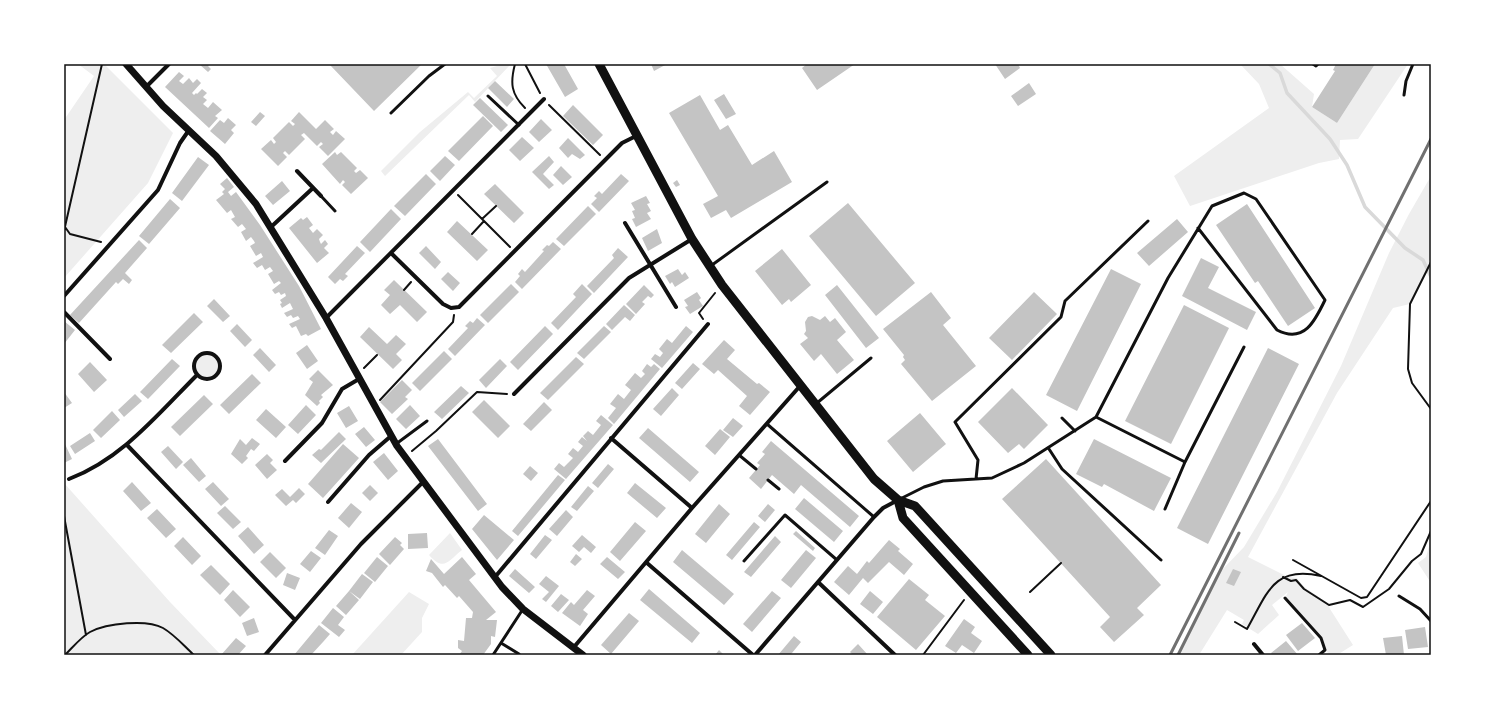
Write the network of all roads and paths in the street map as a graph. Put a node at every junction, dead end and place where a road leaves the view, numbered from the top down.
1 (102, 64) edge
2 (126, 64) edge
3 (169, 64) edge
4 (445, 64) edge
5 (516, 64) edge
6 (525, 64) edge
7 (599, 64) edge
8 (1313, 64) edge
9 (1318, 64) edge
10 (1413, 64) edge
11 (146, 87) junction
12 (1404, 95) dead end
13 (488, 96) dead end
14 (544, 99) junction
15 (391, 113) dead end
16 (530, 114) junction
17 (518, 125) junction
18 (190, 130) junction
19 (636, 136) junction
20 (605, 161) junction
21 (297, 171) dead end
22 (827, 182) dead end
23 (312, 188) junction
24 (453, 191) junction
25 (320, 196) joint
26 (496, 206) dead end
27 (335, 211) dead end
28 (483, 220) junction
29 (1148, 221) dead end
30 (625, 223) dead end
31 (64, 226) edge
32 (271, 227) junction
33 (1198, 228) junction
34 (64, 231) edge
35 (472, 234) dead end
36 (692, 239) junction
37 (110, 244) junction
38 (515, 252) junction
39 (391, 253) junction
40 (1431, 262) edge
41 (651, 265) junction
42 (710, 266) junction
43 (722, 285) junction
44 (64, 296) edge
45 (676, 307) dead end
46 (456, 308) junction
47 (64, 312) edge
48 (326, 318) junction
49 (708, 324) joint
50 (1244, 347) dead end
51 (378, 355) dead end
52 (871, 358) dead end
53 (110, 359) dead end
54 (197, 375) junction
55 (358, 377) junction
56 (800, 386) junction
57 (514, 394) joint
58 (816, 404) junction
59 (374, 407) junction
60 (1431, 409) edge
61 (1062, 418) dead end
62 (1096, 418) junction
63 (427, 421) dead end
64 (767, 424) junction
65 (1074, 431) junction
66 (391, 436) junction
67 (611, 438) junction
68 (396, 444) junction
69 (127, 445) junction
70 (1049, 449) junction
71 (739, 455) junction
72 (404, 456) junction
73 (285, 461) dead end
74 (1185, 462) junction
75 (756, 469) dead end
76 (68, 479) dead end
77 (976, 479) junction
78 (768, 480) dead end
79 (423, 482) junction
80 (779, 489) dead end
81 (898, 500) junction
82 (1431, 500) edge
83 (328, 502) dead end
84 (692, 508) junction
85 (1165, 509) dead end
86 (64, 516) edge
87 (874, 517) junction
88 (1431, 531) edge
89 (837, 560) junction
90 (1161, 560) dead end
91 (1294, 560) dead end
92 (744, 561) dead end
93 (647, 563) junction
94 (1061, 563) dead end
95 (495, 577) junction
96 (1283, 577) junction
97 (1324, 577) junction
98 (818, 582) junction
99 (970, 591) junction
100 (1030, 592) dead end
101 (1399, 596) dead end
102 (1285, 598) dead end
103 (523, 609) junction
104 (294, 620) junction
105 (1431, 621) edge
106 (1235, 622) dead end
107 (86, 635) junction
108 (501, 643) junction
109 (1254, 644) dead end
110 (574, 647) junction
111 (1026, 652) edge
112 (519, 654) dead end
113 (65, 655) edge
114 (194, 655) edge
115 (265, 655) edge
116 (493, 655) edge
117 (583, 655) edge
118 (754, 655) edge
119 (895, 655) edge
120 (923, 655) edge
121 (1051, 655) edge
122 (1263, 655) edge
123 (1319, 655) edge

1 - 31 path
2 - 11 street
3 - 11 street
4 - 15 lane
5 - 16 path
6 - 14 path
7 - 19 highway
8 - 9 lane
10 - 12 lane
11 - 18 street
13 - 17 lane
14 - 16 street
14 - 20 path
16 - 17 street
17 - 24 street
18 - 32 street
18 - 37 street
19 - 20 street
19 - 36 highway
20 - 38 street
21 - 23 street
22 - 42 lane
23 - 25 street
23 - 32 street
24 - 28 path
24 - 39 street
25 - 27 lane
26 - 28 path
28 - 35 path
28 - 38 path
29 - 77 lane
30 - 41 street
31 - 34 path
31 - 37 path
32 - 48 street
33 - 33 lane
33 - 62 lane
36 - 41 street
36 - 42 highway
37 - 44 street
38 - 46 street
39 - 46 street
39 - 48 street
40 - 60 path
41 - 45 street
41 - 57 street
42 - 43 highway
43 - 49 path
43 - 56 highway
46 - 59 path
47 - 53 street
48 - 55 street
49 - 67 street
50 - 74 lane
51 - 55 path
52 - 58 lane
54 - 54 street
54 - 69 street
55 - 59 street
55 - 73 street
56 - 58 highway
56 - 64 street
57 - 72 path
58 - 81 highway
59 - 66 street
61 - 65 lane
62 - 65 lane
62 - 74 lane
63 - 68 lane
64 - 71 street
64 - 87 lane
65 - 70 lane
66 - 68 street
66 - 83 street
67 - 84 street
67 - 95 street
68 - 72 street
69 - 76 street
69 - 104 street
70 - 77 lane
70 - 90 lane
71 - 75 lane
71 - 84 street
72 - 79 street
74 - 85 lane
77 - 81 lane
78 - 80 lane
79 - 95 street
79 - 104 street
81 - 87 street
81 - 99 highway
81 - 121 highway
82 - 97 path
84 - 93 street
86 - 107 path
87 - 89 street
88 - 96 path
89 - 92 lane
89 - 98 street
91 - 97 path
93 - 110 street
93 - 118 street
94 - 100 path
95 - 103 street
96 - 97 path
96 - 106 path
98 - 118 street
98 - 119 street
99 - 111 highway
99 - 120 path
101 - 105 lane
102 - 123 lane
103 - 108 lane
103 - 110 street
104 - 115 street
107 - 113 path
107 - 114 path
108 - 112 lane
108 - 116 lane
109 - 122 street
110 - 117 street

